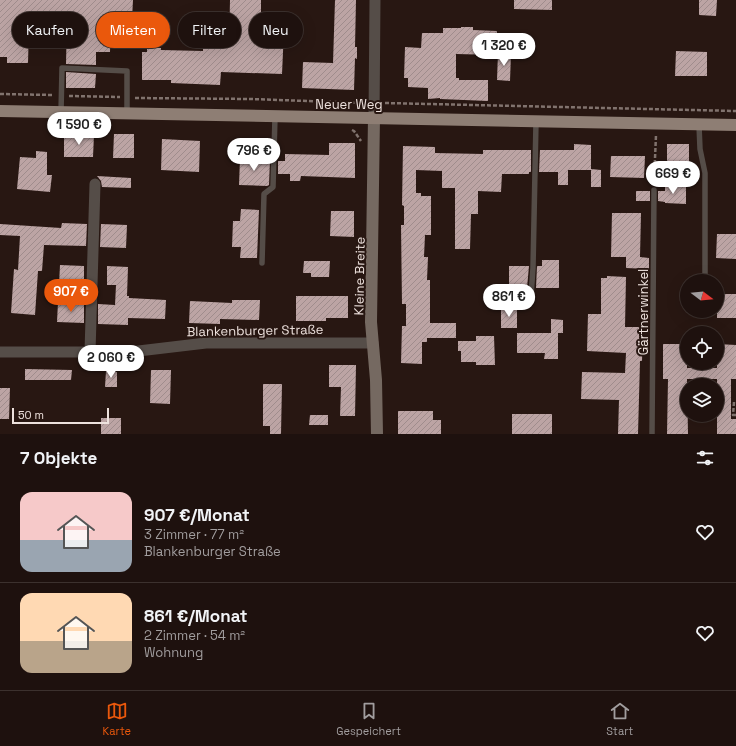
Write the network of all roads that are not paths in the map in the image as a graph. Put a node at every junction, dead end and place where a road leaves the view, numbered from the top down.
1 (375, 0) edge
2 (0, 111) edge
3 (61, 112) junction
4 (127, 114) junction
5 (275, 117) junction
6 (374, 118) junction
7 (536, 122) junction
8 (698, 125) junction
9 (736, 125) edge
10 (95, 184) dead end
11 (654, 190) road end
12 (262, 263) dead end
13 (705, 274) edge
14 (531, 296) dead end
15 (373, 343) junction
16 (0, 352) edge
17 (90, 352) junction
18 (377, 434) edge
19 (652, 434) edge

1 - 6 street
2 - 3 main road, Neuer Weg
3 - 4 main road, Neuer Weg
3 - 4 lane
4 - 5 main road, Neuer Weg
5 - 6 main road, Neuer Weg
5 - 12 lane
6 - 7 main road, Neuer Weg
6 - 15 street, Kleine Breite
7 - 8 main road, Neuer Weg
7 - 14 lane
8 - 9 main road, Neuer Weg
8 - 13 lane
10 - 17 street
11 - 19 lane, Gärtnerwinkel
15 - 17 street, Blankenburger Straße
15 - 18 street, Kleine Breite
16 - 17 street, Blankenburger Straße

